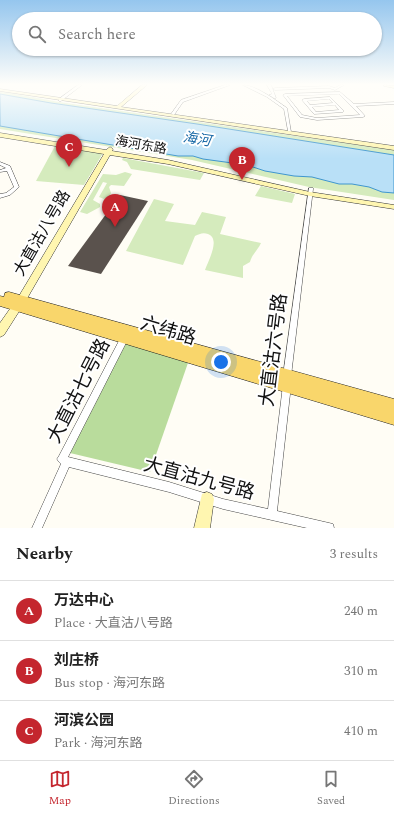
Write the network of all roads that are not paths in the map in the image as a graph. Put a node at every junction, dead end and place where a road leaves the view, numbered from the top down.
1 (133, 110) edge
2 (144, 110) edge
3 (176, 110) edge
4 (286, 110) edge
5 (296, 110) edge
6 (312, 110) edge
7 (341, 110) edge
8 (357, 110) edge
9 (327, 112) junction
10 (173, 114) junction
11 (332, 118) junction
12 (0, 131) edge
13 (290, 131) junction
14 (0, 135) edge
15 (394, 145) edge
16 (394, 148) edge
17 (109, 150) junction
18 (0, 163) edge
19 (9, 169) junction
20 (0, 171) edge
21 (311, 192) junction
22 (0, 196) edge
23 (394, 202) edge
24 (394, 207) edge
25 (0, 294) edge
26 (0, 301) edge
27 (19, 302) junction
28 (0, 332) edge
29 (125, 337) junction
30 (287, 380) junction
31 (394, 406) edge
32 (394, 418) edge
33 (65, 461) junction
34 (208, 499) junction
35 (272, 515) junction
36 (37, 528) edge
37 (202, 528) edge
38 (329, 528) edge

1 - 16 street
2 - 10 street
3 - 10 street
4 - 13 street
5 - 11 street
6 - 9 street
7 - 9 street
8 - 11 street
9 - 11 street
10 - 13 street
12 - 17 street, 海河东路
13 - 15 street
14 - 17 street, 海河东路
17 - 21 street, 海河东路
17 - 27 street, 大直沽八号路
18 - 19 street
19 - 20 street
19 - 22 street
21 - 23 street, 海河东路
21 - 24 street, 海河东路
21 - 30 street, 大直沽六号路
25 - 27 main road, 六纬路
26 - 27 main road, 六纬路
27 - 28 street, 大直沽八号路
27 - 29 main road, 六纬路
27 - 30 main road, 六纬路
29 - 30 main road, 六纬路
29 - 33 street, 大直沽七号路
30 - 31 main road, 六纬路
30 - 32 main road, 六纬路
30 - 35 street, 大直沽六号路
33 - 34 street, 大直沽九号路
33 - 36 street, 大直沽七号路
34 - 35 street, 大直沽九号路
34 - 37 street
35 - 38 street, 大直沽九号路

